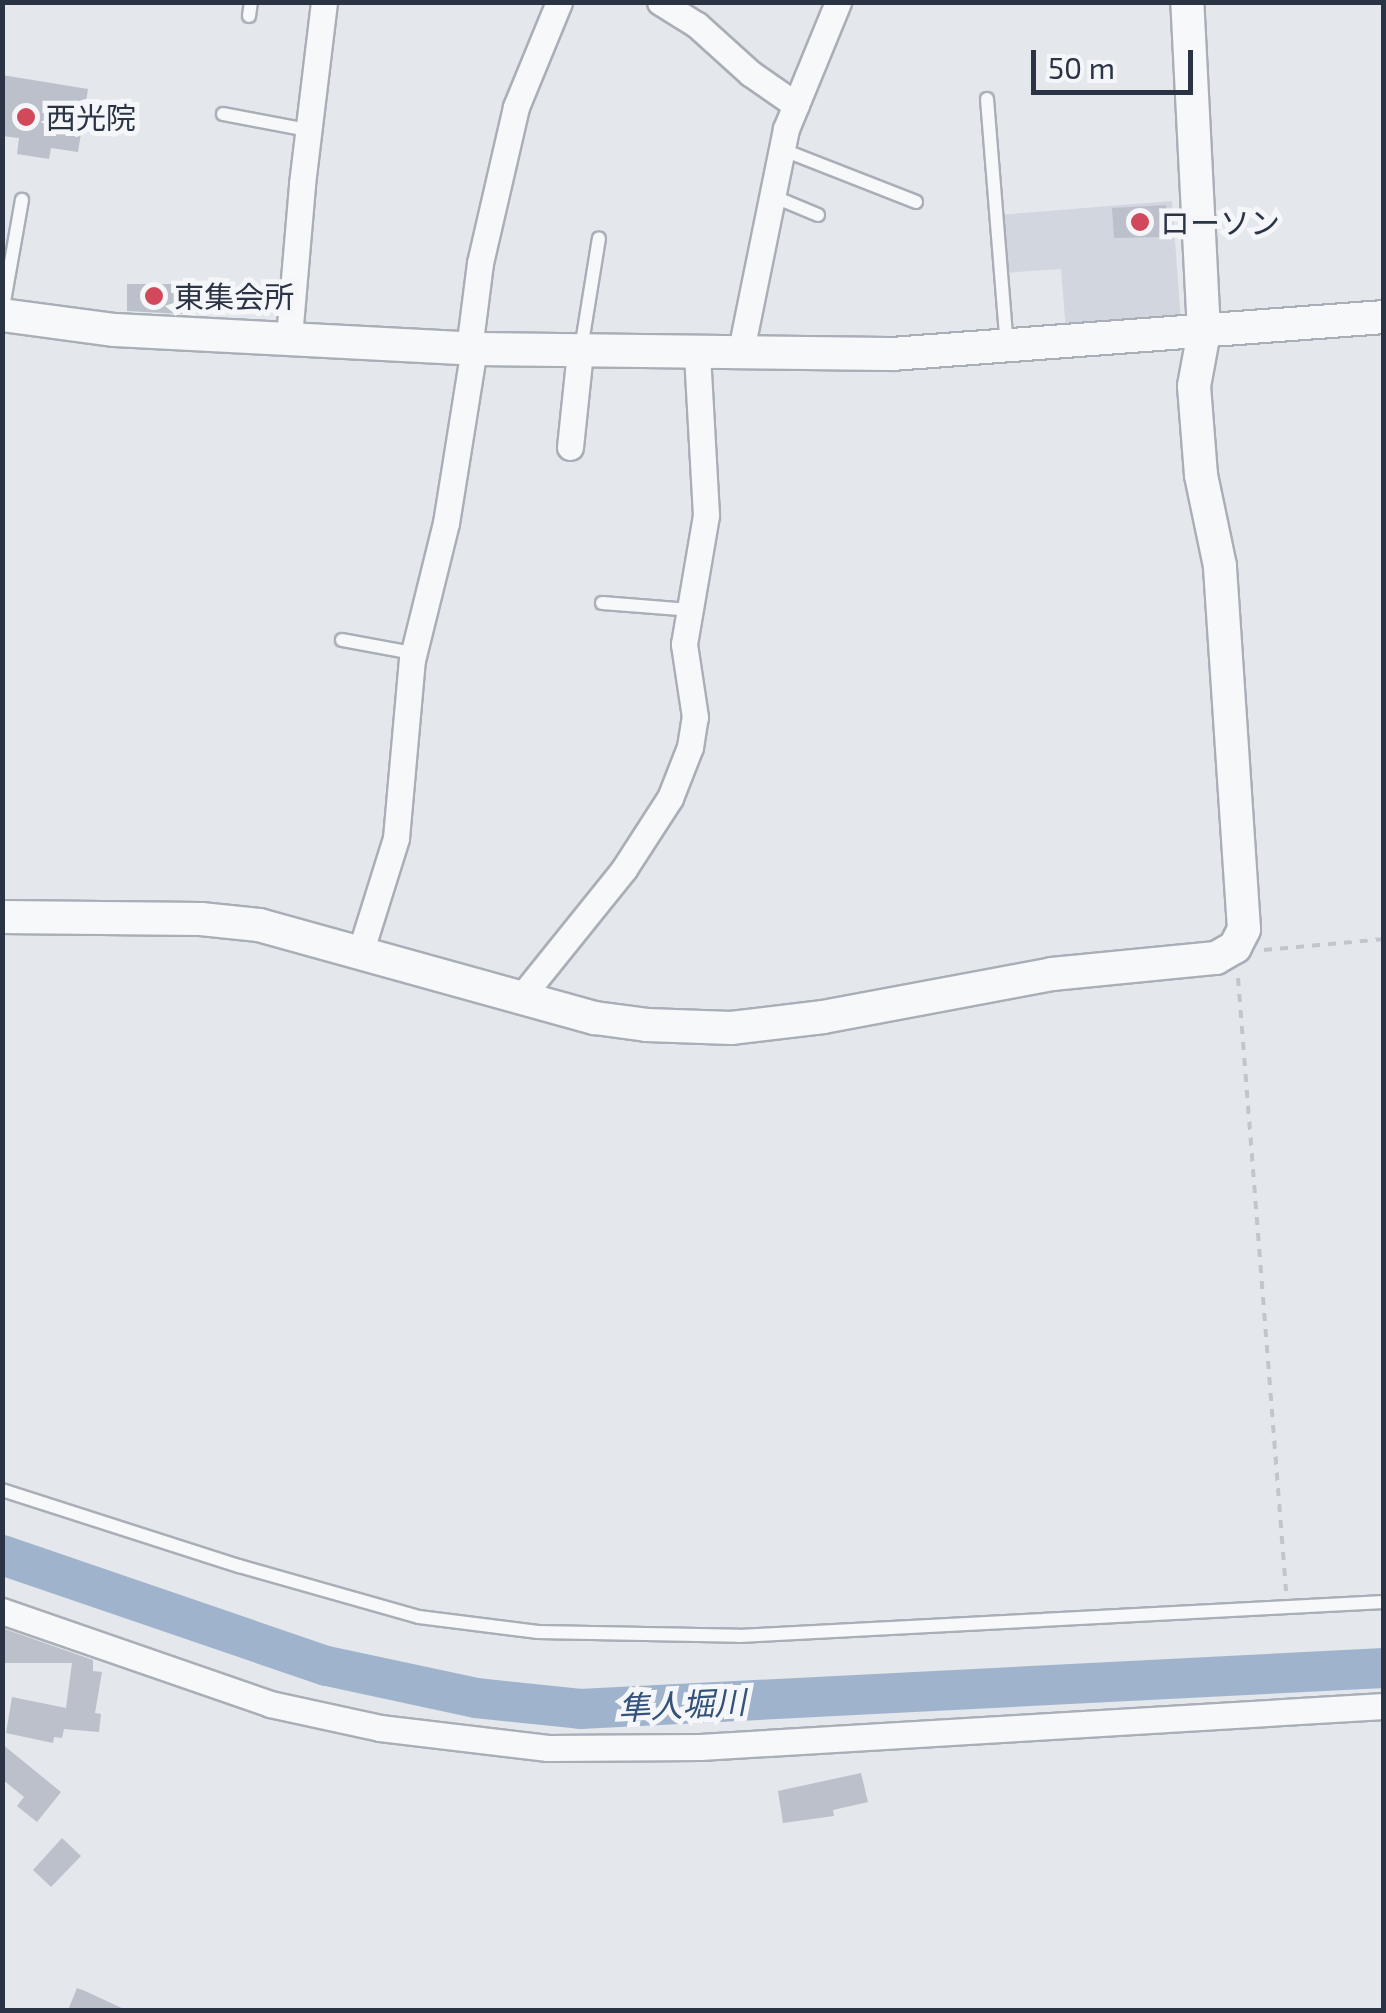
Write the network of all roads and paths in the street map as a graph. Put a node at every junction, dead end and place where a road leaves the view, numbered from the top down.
1 (324, 2) edge
2 (559, 2) edge
3 (660, 2) edge
4 (838, 2) edge
5 (1187, 2) edge
6 (987, 99) dead end
7 (796, 105) junction
8 (224, 114) dead end
9 (308, 130) junction
10 (782, 149) junction
11 (770, 195) junction
12 (22, 200) dead end
13 (916, 202) dead end
14 (818, 214) dead end
15 (599, 238) dead end
16 (2, 314) edge
17 (1384, 317) edge
18 (1204, 332) junction
19 (289, 338) junction
20 (1007, 345) junction
21 (471, 349) junction
22 (741, 350) junction
23 (580, 352) junction
24 (697, 354) junction
25 (570, 447) dead end
26 (602, 603) dead end
27 (690, 610) junction
28 (342, 640) dead end
29 (413, 653) junction
30 (2, 917) edge
31 (1384, 939) edge
32 (1235, 947) junction
33 (361, 950) junction
34 (522, 996) junction
35 (2, 1490) edge
36 (1384, 1602) edge
37 (1288, 1608) junction
38 (2, 1611) edge
39 (1384, 1706) edge

1 - 9 street
2 - 21 street
3 - 7 street
4 - 7 street
5 - 18 street
6 - 20 lane
7 - 10 street
8 - 9 lane
9 - 19 street
10 - 11 street
10 - 13 lane
11 - 14 lane
11 - 22 street
12 - 16 lane
15 - 23 lane
16 - 19 street
17 - 18 street
18 - 20 street
18 - 32 street
19 - 21 street
20 - 22 street
21 - 23 street
21 - 29 street
22 - 24 street
23 - 24 street
23 - 25 street
24 - 27 street
26 - 27 lane
27 - 34 street
28 - 29 lane
29 - 33 street
30 - 33 street
31 - 32 path
32 - 34 street
32 - 37 path
33 - 34 street
35 - 37 lane
36 - 37 lane
38 - 39 street

